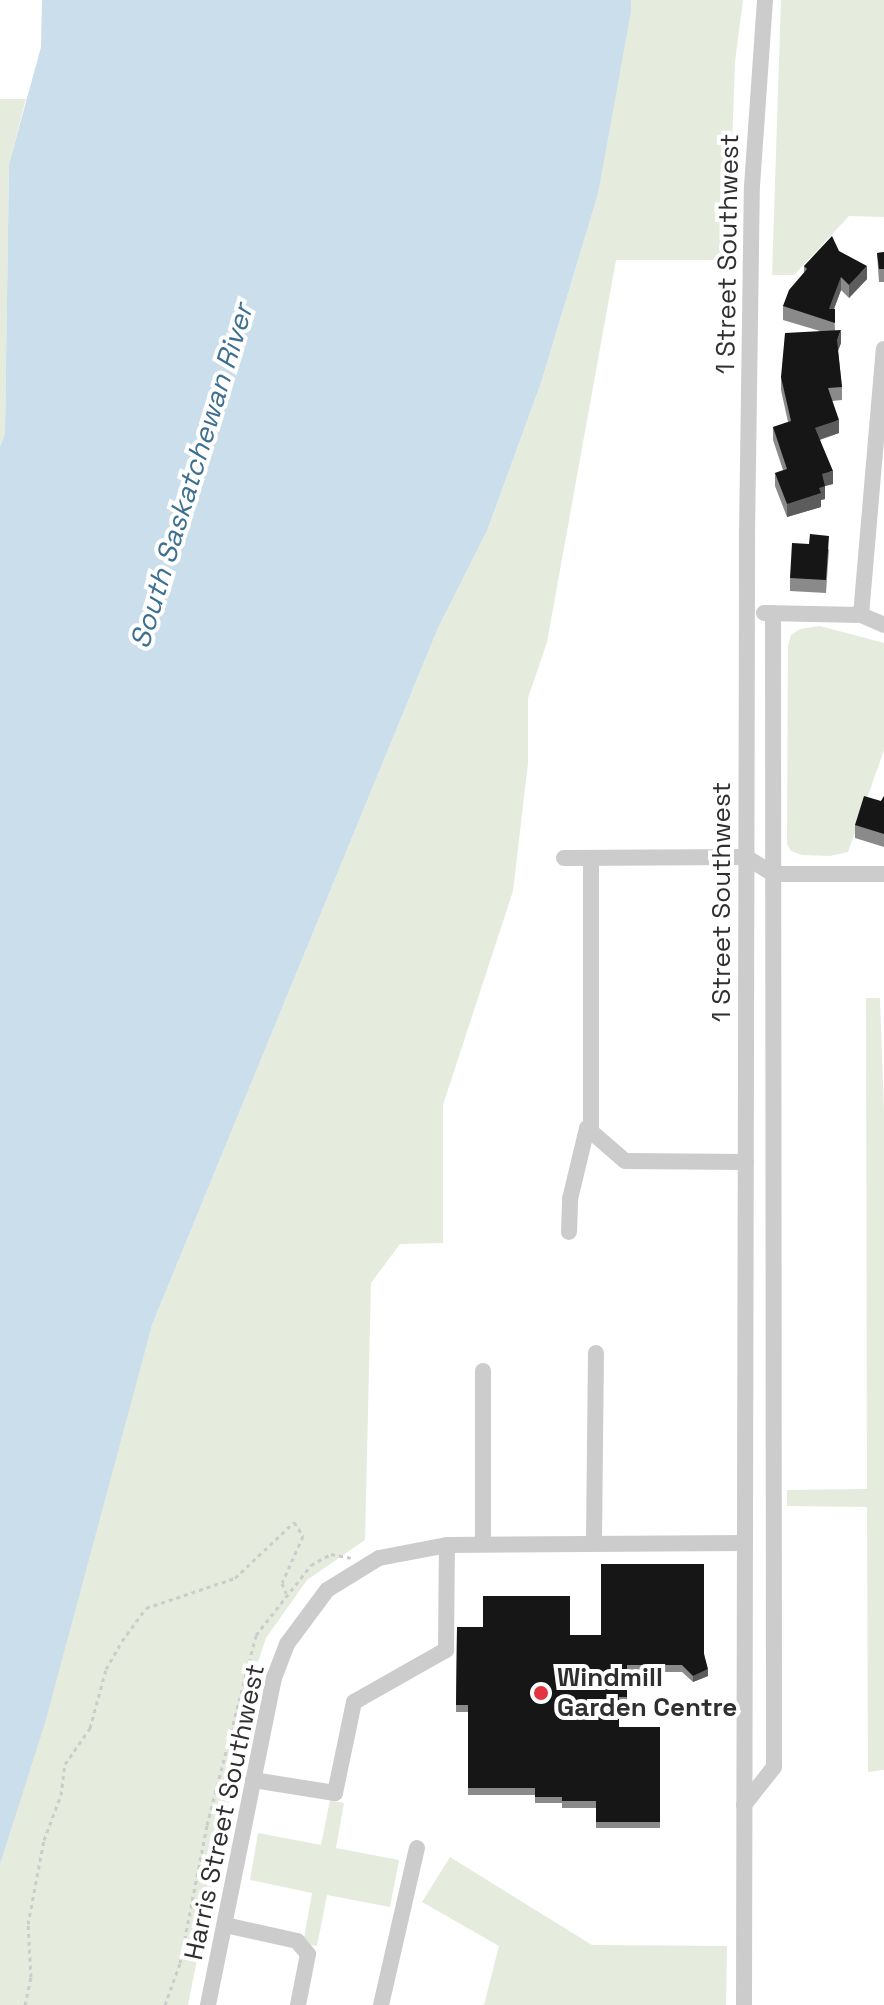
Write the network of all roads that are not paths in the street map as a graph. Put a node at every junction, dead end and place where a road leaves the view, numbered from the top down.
1 (765, 0) edge
2 (884, 349) edge
3 (747, 613) junction
4 (773, 613) junction
5 (861, 615) junction
6 (884, 625) edge
7 (746, 857) junction
8 (564, 858) dead end
9 (591, 859) junction
10 (773, 874) junction
11 (884, 874) edge
12 (591, 1132) junction
13 (746, 1162) junction
14 (569, 1232) dead end
15 (596, 1353) dead end
16 (483, 1371) dead end
17 (594, 1541) junction
18 (483, 1543) junction
19 (745, 1543) junction
20 (447, 1545) junction
21 (253, 1780) junction
22 (744, 1805) junction
23 (417, 1848) dead end
24 (225, 1925) junction
25 (208, 2005) edge
26 (298, 2005) edge
27 (381, 2005) edge
28 (744, 2005) edge

1 - 3 street, 1 Street Southwest
2 - 5 street
3 - 4 street
3 - 7 street, 1 Street Southwest
4 - 5 street
4 - 10 street, 1 Street Southwest
5 - 6 street
7 - 9 street
7 - 10 street
7 - 13 street, 1 Street Southwest
8 - 9 street
9 - 12 street
10 - 11 street
10 - 22 street, 1 Street Southwest
12 - 13 street
12 - 14 street
13 - 19 street, 1 Street Southwest
15 - 17 street
16 - 18 street
17 - 18 street, Harris Street Southwest
17 - 19 street, Harris Street Southwest
18 - 20 street, Harris Street Southwest
19 - 22 street, 1 Street Southwest
20 - 21 street, Harris Street Southwest
20 - 21 street
21 - 24 street, Harris Street Southwest
22 - 28 street, 1 Street Southwest
23 - 27 street
24 - 25 street, Harris Street Southwest
24 - 26 street

